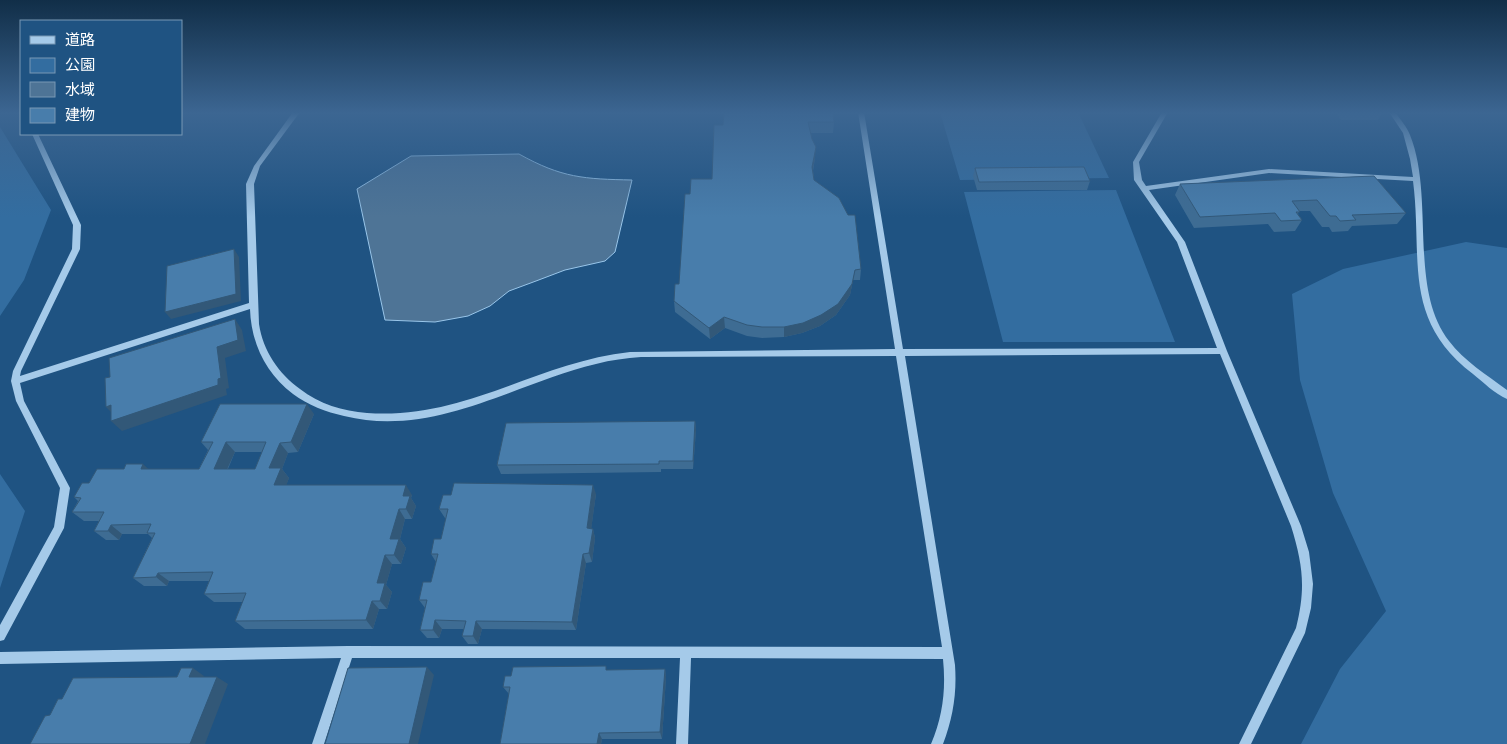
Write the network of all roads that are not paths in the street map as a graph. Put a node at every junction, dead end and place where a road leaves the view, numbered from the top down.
1 (41, 147) edge
2 (271, 147) edge
3 (867, 147) edge
4 (1145, 147) edge
5 (1412, 147) edge
6 (1416, 179) junction
7 (1143, 189) junction
8 (254, 305) junction
9 (900, 351) junction
10 (1223, 351) junction
11 (15, 381) junction
12 (1507, 395) edge
13 (0, 636) edge
14 (348, 652) junction
15 (686, 652) junction
16 (948, 653) junction
17 (0, 658) edge
18 (318, 744) edge
19 (682, 744) edge
20 (937, 744) edge
21 (1246, 744) edge

1 - 11 street
2 - 8 street
3 - 9 street
4 - 7 street
5 - 6 street
6 - 7 street
6 - 12 street
7 - 10 street
8 - 9 street
8 - 11 street
9 - 10 street
9 - 16 street
10 - 21 street
11 - 13 street
14 - 15 street
14 - 17 street
14 - 18 street
15 - 16 street
15 - 19 street
16 - 20 street

